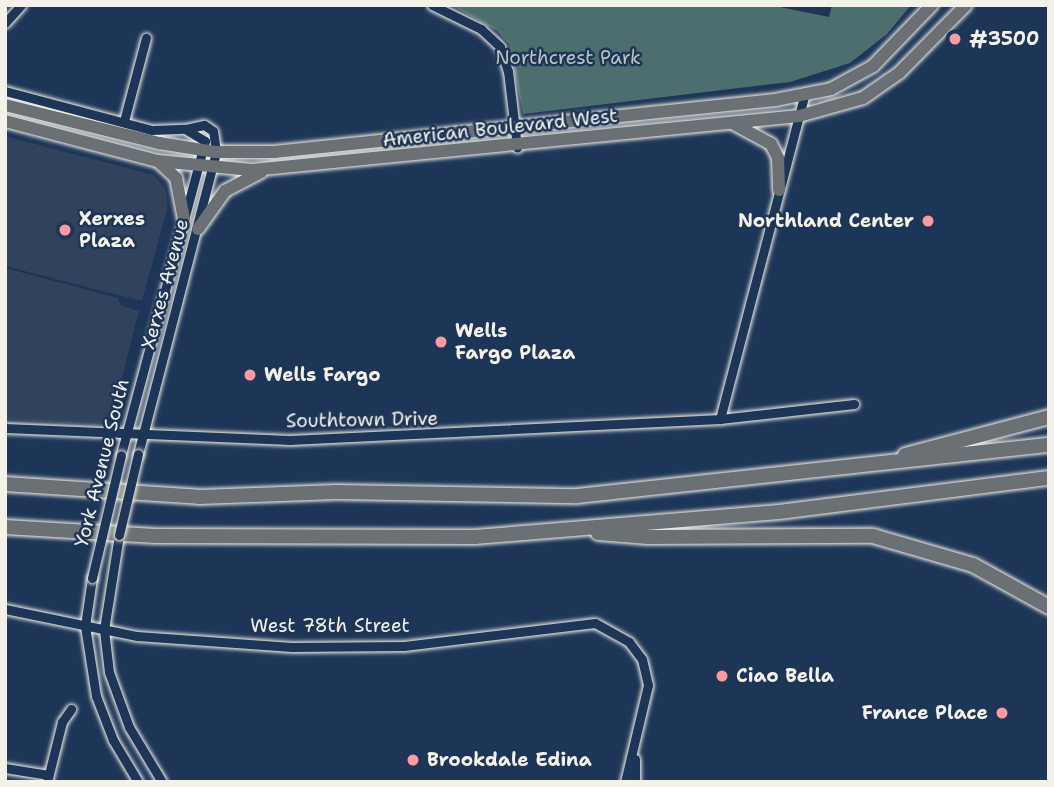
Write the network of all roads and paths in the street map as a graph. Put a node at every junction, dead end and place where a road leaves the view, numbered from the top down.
1 (21, 5) edge
2 (432, 5) edge
3 (932, 5) edge
4 (965, 5) edge
5 (5, 23) edge
6 (146, 38) dead end
7 (5, 91) edge
8 (804, 96) junction
9 (5, 105) edge
10 (799, 116) junction
11 (5, 121) edge
12 (124, 121) junction
13 (730, 123) junction
14 (515, 127) junction
15 (517, 147) junction
16 (210, 151) junction
17 (158, 161) junction
18 (199, 167) junction
19 (267, 169) junction
20 (214, 170) junction
21 (779, 190) junction
22 (184, 219) junction
23 (198, 229) junction
24 (854, 404) dead end
25 (1049, 417) edge
26 (720, 419) junction
27 (5, 428) edge
28 (126, 435) junction
29 (144, 435) junction
30 (1049, 445) edge
31 (837, 471) junction
32 (1049, 478) edge
33 (5, 484) edge
34 (5, 527) edge
35 (551, 530) junction
36 (1049, 607) edge
37 (5, 610) edge
38 (85, 626) junction
39 (104, 629) junction
40 (71, 709) dead end
41 (636, 743) junction
42 (5, 768) edge
43 (47, 778) edge
44 (138, 782) edge
45 (162, 782) edge
46 (625, 782) edge
47 (635, 782) edge

1 - 5 street
2 - 14 street
3 - 8 main road, American Boulevard West
4 - 10 main road, American Boulevard West
6 - 12 street
7 - 12 street
8 - 10 street
8 - 14 main road, American Boulevard West
9 - 16 main road, American Boulevard West
10 - 13 main road, American Boulevard West
10 - 21 street
11 - 17 main road, American Boulevard West
12 - 16 street
13 - 15 main road, American Boulevard West
13 - 21 main road
14 - 15 street
14 - 16 main road, American Boulevard West
15 - 19 main road, American Boulevard West
16 - 18 street, York Avenue South
16 - 20 street, Xerxes Avenue
17 - 18 main road, American Boulevard West
17 - 22 main road
18 - 20 main road, American Boulevard West
18 - 22 street, York Avenue South
19 - 20 main road, American Boulevard West
19 - 23 main road
20 - 23 street, Xerxes Avenue
21 - 26 street
22 - 28 street, York Avenue South
23 - 29 street, Xerxes Avenue
24 - 26 street, Southtown Drive
25 - 31 highway
26 - 29 street, Southtown Drive
27 - 28 street, Southtown Drive
28 - 29 street, Southtown Drive
28 - 38 street, York Avenue South, bridge
29 - 39 street, Xerxes Avenue, bridge
30 - 31 highway
31 - 33 highway
32 - 35 highway
34 - 35 highway
35 - 36 highway
37 - 38 street, West 78th Street
38 - 39 street, West 78th Street
38 - 44 street, York Avenue South
39 - 41 street, West 78th Street
39 - 45 street
40 - 43 street
41 - 46 street
41 - 47 street
42 - 43 street

